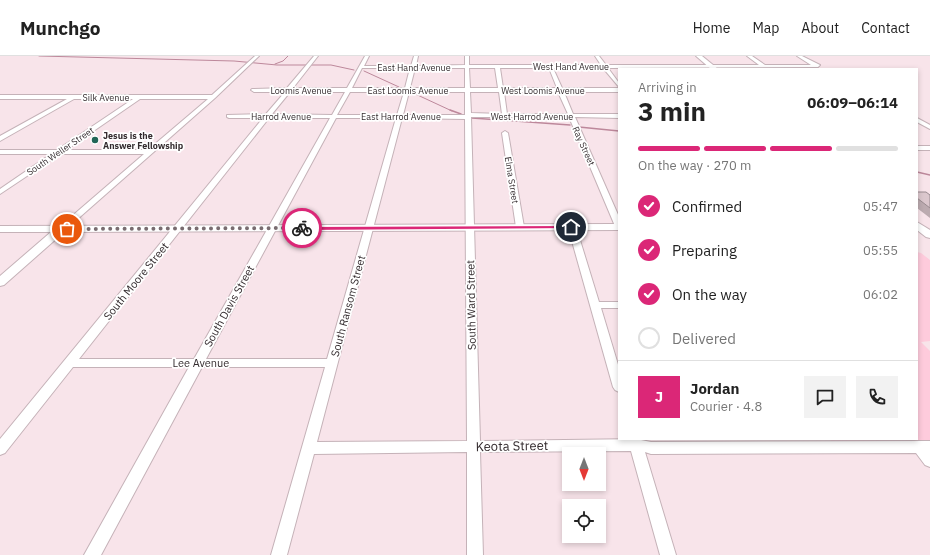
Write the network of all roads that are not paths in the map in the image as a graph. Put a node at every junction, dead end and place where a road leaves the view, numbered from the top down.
1 (257, 56) edge
2 (316, 56) edge
3 (367, 56) edge
4 (416, 56) edge
5 (467, 56) edge
6 (597, 56) edge
7 (699, 56) edge
8 (749, 56) edge
9 (799, 56) edge
10 (497, 66) junction
11 (550, 66) junction
12 (605, 66) junction
13 (818, 66) junction
14 (361, 67) junction
15 (413, 67) junction
16 (468, 67) junction
17 (659, 68) edge
18 (714, 68) edge
19 (767, 68) edge
20 (821, 68) edge
21 (618, 85) edge
22 (254, 90) dead end
23 (289, 90) junction
24 (348, 90) junction
25 (406, 90) junction
26 (468, 90) junction
27 (501, 90) junction
28 (561, 90) junction
29 (618, 90) edge
30 (0, 97) edge
31 (73, 97) junction
32 (139, 97) junction
33 (213, 97) junction
34 (229, 116) dead end
35 (268, 116) junction
36 (333, 116) junction
37 (399, 116) junction
38 (468, 116) junction
39 (505, 116) junction
40 (572, 116) junction
41 (618, 116) edge
42 (918, 121) edge
43 (930, 127) edge
44 (505, 133) dead end
45 (0, 139) edge
46 (918, 148) edge
47 (930, 148) edge
48 (0, 152) edge
49 (59, 152) junction
50 (149, 152) junction
51 (0, 192) edge
52 (618, 224) edge
53 (618, 226) edge
54 (918, 226) edge
55 (930, 226) edge
56 (520, 227) junction
57 (572, 227) junction
58 (369, 228) junction
59 (470, 228) junction
60 (0, 229) edge
61 (61, 229) junction
62 (177, 229) junction
63 (272, 229) junction
64 (930, 235) edge
65 (0, 282) edge
66 (618, 305) edge
67 (595, 306) junction
68 (332, 362) junction
69 (69, 363) junction
70 (198, 363) junction
71 (618, 384) edge
72 (635, 442) edge
73 (832, 443) edge
74 (473, 446) junction
75 (924, 447) edge
76 (309, 448) junction
77 (0, 449) edge
78 (930, 461) edge
79 (92, 555) edge
80 (279, 555) edge
81 (475, 555) edge
82 (668, 555) edge

1 - 33 street
2 - 23 street, South Moore Street
3 - 14 street, South Davis Street
4 - 15 street, South Ransom Street
5 - 16 street, South Ward Street
6 - 12 street
7 - 18 main road
8 - 19 street
9 - 13 street
10 - 11 street, West Hand Avenue
10 - 16 street, West Hand Avenue
10 - 27 street
11 - 12 street, West Hand Avenue
11 - 28 street, Ray Street
12 - 17 street, West Hand Avenue
12 - 21 street
13 - 19 street, West Hand Avenue
13 - 20 street
14 - 15 street, East Hand Avenue
14 - 24 street, South Davis Street
15 - 16 street, East Hand Avenue
15 - 25 street, South Ransom Street
16 - 26 street, South Ward Street
17 - 18 street, West Hand Avenue
18 - 19 street, West Hand Avenue
22 - 23 street, Loomis Avenue
23 - 24 street, Loomis Avenue
23 - 35 street, South Moore Street
24 - 25 street, East Loomis Avenue
24 - 36 street, South Davis Street
25 - 26 street, East Loomis Avenue
25 - 37 street, South Ransom Street
26 - 27 street, West Loomis Avenue
26 - 38 street, South Ward Street
27 - 28 street, West Loomis Avenue
27 - 39 street
28 - 29 street, West Loomis Avenue
28 - 40 street, Ray Street
30 - 31 street, Silk Avenue
31 - 32 street, Silk Avenue
31 - 45 street
32 - 33 street, Silk Avenue
32 - 49 street, South Weller Street
33 - 50 street
34 - 35 street, Harrod Avenue
35 - 36 street, Harrod Avenue
35 - 62 street, South Moore Street
36 - 37 street, East Harrod Avenue
36 - 63 street, South Davis Street
37 - 38 street, East Harrod Avenue
37 - 58 street, South Ransom Street
38 - 39 street, West Harrod Avenue
38 - 59 street, South Ward Street
39 - 40 street, West Harrod Avenue
40 - 41 street, West Harrod Avenue
40 - 52 street, Ray Street
42 - 43 street
44 - 56 street, Elma Street
46 - 47 street
48 - 49 street
49 - 50 street
49 - 51 street, South Weller Street
50 - 61 street
53 - 57 main road
54 - 55 main road
54 - 64 main road
56 - 57 main road
56 - 59 main road
57 - 67 street
58 - 59 main road
58 - 63 main road
58 - 68 street, South Ransom Street
59 - 74 street, South Ward Street
60 - 61 main road
61 - 62 main road
61 - 65 main road
62 - 63 main road
62 - 69 street, South Moore Street
63 - 70 street, South Davis Street
66 - 67 street
67 - 71 street
68 - 70 street, Lee Avenue
68 - 76 street, South Ransom Street
69 - 70 street, Lee Avenue
69 - 77 street, South Moore Street
70 - 79 street, South Davis Street
72 - 73 street, Keota Street
72 - 74 street, Keota Street
72 - 82 street
73 - 75 street, Keota Street
74 - 76 street, Keota Street
74 - 81 street, South Ward Street
75 - 78 street
76 - 80 street, South Ransom Street

